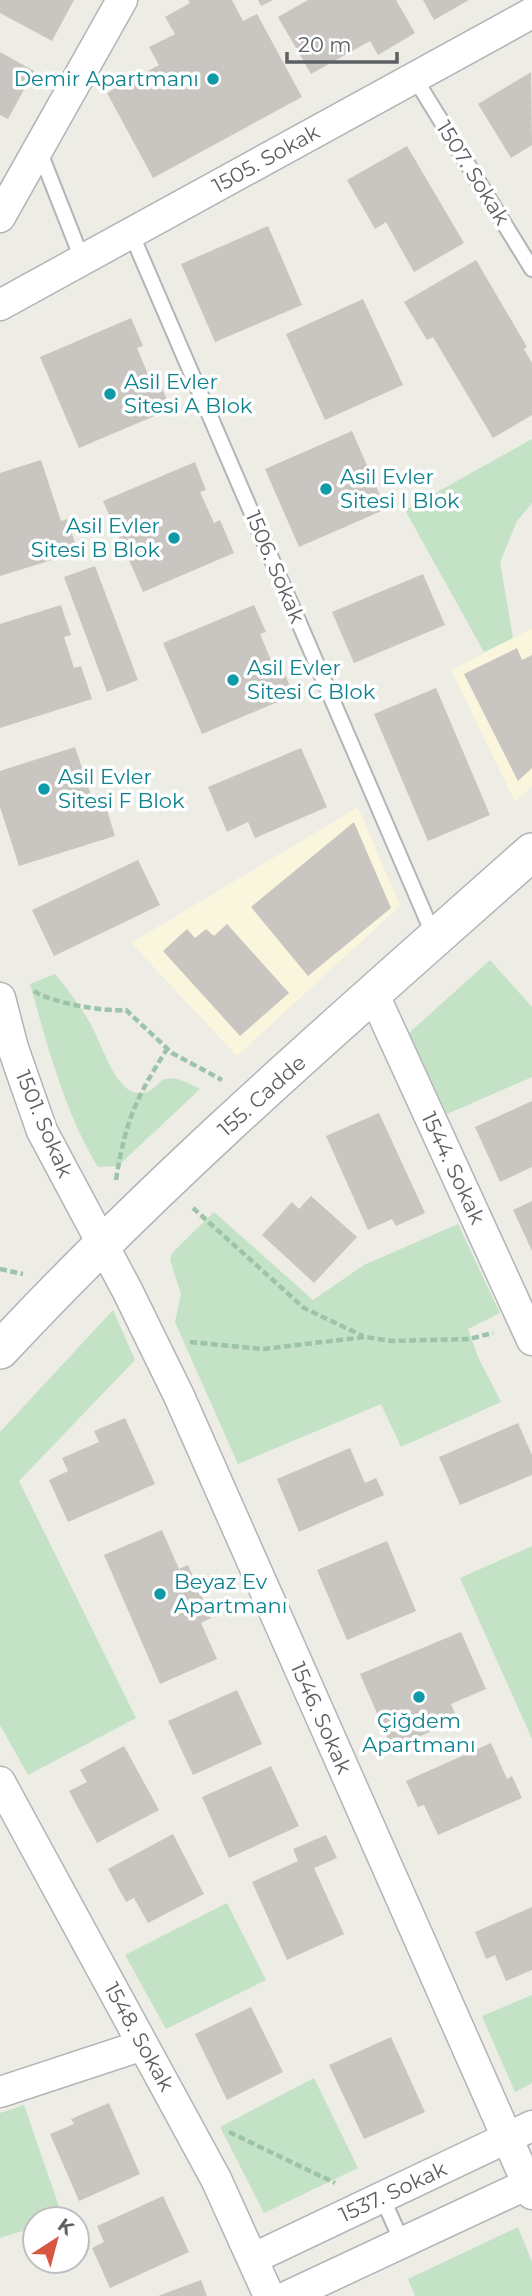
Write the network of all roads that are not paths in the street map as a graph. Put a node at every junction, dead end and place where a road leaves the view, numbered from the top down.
1 (122, 0) edge
2 (532, 13) edge
3 (414, 77) junction
4 (38, 149) junction
5 (0, 217) edge
6 (131, 233) junction
7 (82, 259) junction
8 (532, 270) edge
9 (0, 305) edge
10 (532, 852) edge
11 (435, 939) junction
12 (374, 995) junction
13 (0, 998) edge
14 (102, 1245) junction
15 (529, 1326) edge
16 (0, 1350) edge
17 (0, 1783) edge
18 (143, 2045) junction
19 (0, 2092) edge
20 (520, 2132) edge
21 (531, 2186) edge
22 (382, 2197) junction
23 (402, 2242) junction
24 (254, 2258) junction
25 (269, 2296) edge
26 (289, 2296) edge

1 - 4 street
2 - 3 street, 1505. Sokak
3 - 6 street, 1505. Sokak
3 - 8 lane, 1507. Sokak
4 - 5 street
4 - 7 lane
6 - 7 street, 1505. Sokak
6 - 11 lane, 1506. Sokak
7 - 9 street, 1505. Sokak
10 - 11 street, 155. Cadde
11 - 12 street, 155. Cadde
12 - 14 street, 155. Cadde
12 - 15 street, 1544. Sokak
13 - 14 street, 1501. Sokak
14 - 16 street, 155. Cadde
14 - 20 street, 1546. Sokak
17 - 18 street, 1548. Sokak
18 - 19 street
18 - 24 street, 1548. Sokak
20 - 21 street, 1546. Sokak
20 - 22 street, 1537. Sokak
21 - 23 street
22 - 23 lane
22 - 24 street, 1537. Sokak
23 - 26 street
24 - 25 street, 1548. Sokak

